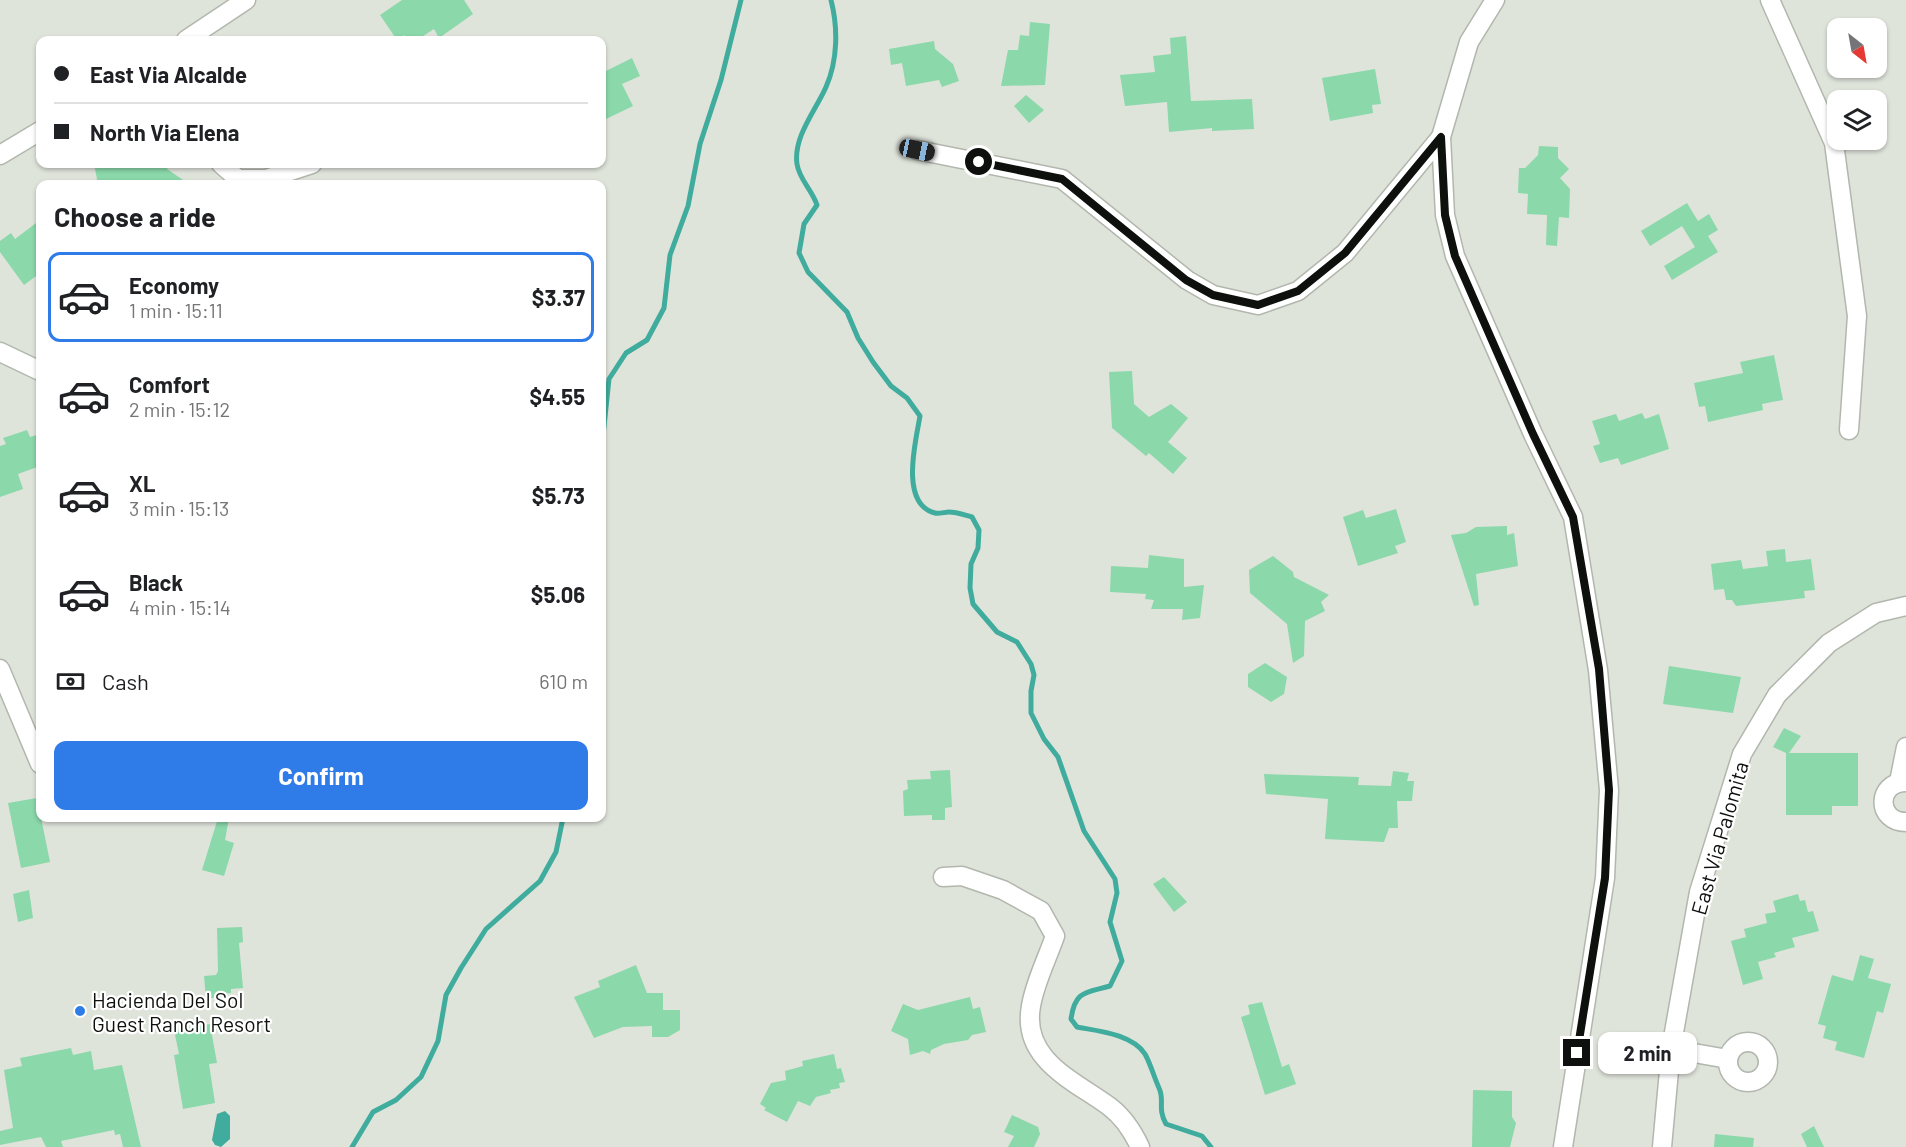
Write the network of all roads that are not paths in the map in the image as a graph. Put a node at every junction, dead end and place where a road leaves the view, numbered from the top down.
1 (246, 0) edge
2 (1495, 0) edge
3 (1770, 0) edge
4 (192, 36) edge
5 (36, 133) edge
6 (1441, 137) junction
7 (917, 150) dead end
8 (0, 155) edge
9 (224, 168) edge
10 (300, 168) edge
11 (234, 180) edge
12 (256, 180) edge
13 (0, 352) edge
14 (36, 369) edge
15 (1849, 430) dead end
16 (1906, 606) edge
17 (0, 669) edge
18 (1906, 747) edge
19 (36, 754) edge
20 (1903, 782) edge
21 (1906, 822) edge
22 (943, 877) dead end
23 (1671, 1049) junction
24 (1728, 1059) dead end
25 (1140, 1147) edge
26 (1563, 1147) edge
27 (1662, 1147) edge

1 - 4 street
2 - 6 street
3 - 15 street
5 - 8 street
6 - 7 street
6 - 26 street
9 - 11 street
10 - 12 street
13 - 14 street
16 - 23 street, East Via Palomita
17 - 19 street
18 - 20 street
20 - 21 street
22 - 25 street
23 - 24 street
23 - 27 street, East Via Palomita

